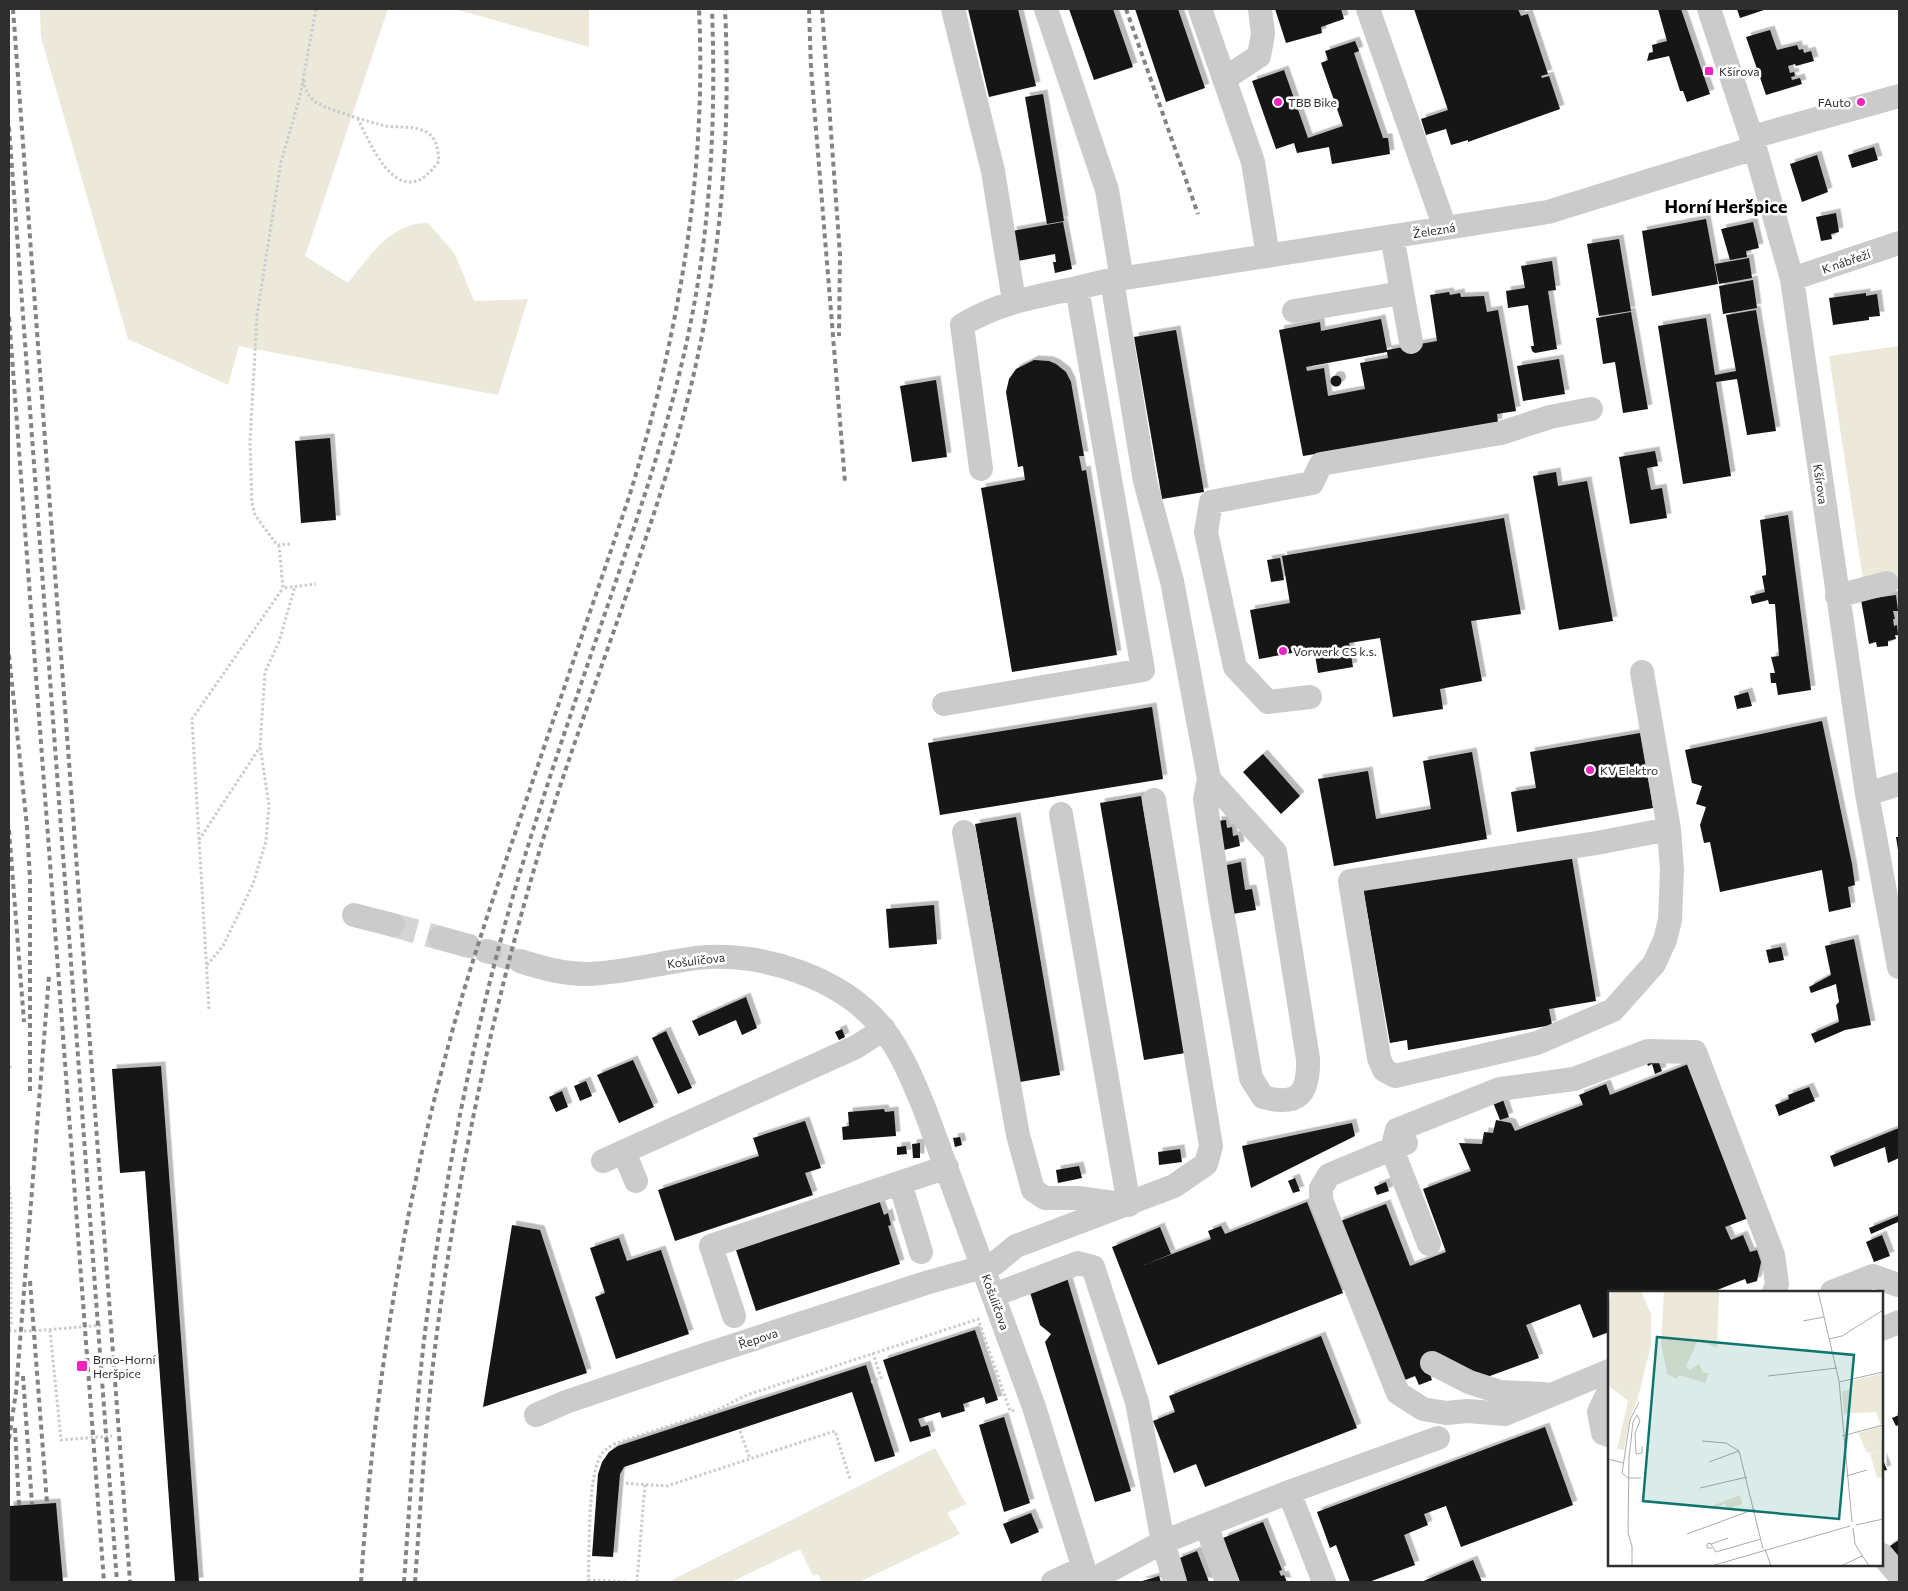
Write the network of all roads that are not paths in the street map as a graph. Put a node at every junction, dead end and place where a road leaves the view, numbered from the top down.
1 (952, 9) edge
2 (1046, 9) edge
3 (1200, 9) edge
4 (1260, 9) edge
5 (1368, 9) edge
6 (1709, 9) edge
7 (1224, 79) junction
8 (1899, 96) edge
9 (1753, 142) junction
10 (1445, 228) junction
11 (1392, 236) junction
12 (1899, 243) edge
13 (1268, 256) junction
14 (1792, 279) junction
15 (1113, 280) junction
16 (1077, 288) junction
17 (1402, 293) junction
18 (1014, 300) junction
19 (1294, 311) dead end
20 (1411, 342) dead end
21 (1590, 409) dead end
22 (981, 469) dead end
23 (1887, 583) dead end
24 (1837, 596) junction
25 (1642, 672) dead end
26 (1310, 697) dead end
27 (944, 704) dead end
28 (1209, 779) junction
29 (1899, 784) edge
30 (1867, 794) junction
31 (1154, 800) dead end
32 (1061, 814) dead end
33 (1669, 829) junction
34 (964, 832) dead end
35 (354, 914) dead end
36 (393, 925) tunnel mouth
37 (440, 938) tunnel mouth
38 (482, 950) tunnel mouth
39 (520, 962) tunnel mouth
40 (1899, 967) edge
41 (884, 1029) junction
42 (1463, 1120) dead end
43 (1392, 1149) junction
44 (947, 1167) junction
45 (636, 1181) dead end
46 (900, 1183) junction
47 (1129, 1205) junction
48 (1429, 1244) dead end
49 (921, 1252) dead end
50 (983, 1265) junction
51 (1899, 1285) edge
52 (1774, 1291) edge
53 (1835, 1291) edge
54 (1878, 1291) edge
55 (994, 1295) junction
56 (734, 1316) dead end
57 (1899, 1322) edge
58 (1883, 1330) edge
59 (1432, 1363) dead end
60 (1608, 1371) edge
61 (1551, 1394) junction
62 (1608, 1397) edge
63 (536, 1415) dead end
64 (1608, 1435) edge
65 (1438, 1438) dead end
66 (1289, 1492) junction
67 (1206, 1525) junction
68 (1164, 1542) junction
69 (1883, 1555) edge
70 (1899, 1575) edge
71 (1086, 1577) edge
72 (1053, 1582) edge
73 (1175, 1582) edge
74 (1228, 1582) edge
75 (1324, 1582) edge

1 - 18 street
2 - 15 street
3 - 7 street
4 - 7 street
5 - 10 street
6 - 9 street, Kšírova
7 - 13 street
8 - 9 street, Železná
9 - 10 street, Železná
9 - 14 street, Kšírova
10 - 11 street, Železná
11 - 13 street, Železná
11 - 17 street
12 - 14 street, K nábřeží
13 - 15 street, Železná
14 - 24 street, Kšírova
15 - 16 street, Železná
15 - 28 street
16 - 18 street, Železná
16 - 27 street
17 - 19 street
17 - 20 street
18 - 22 street, Železná
21 - 26 street
23 - 24 street
24 - 30 street, Kšírova
25 - 33 street
28 - 28 street
29 - 30 street
30 - 40 street, Kšírova
31 - 47 street, Řepova
32 - 47 street
33 - 33 street
34 - 47 street
35 - 36 street
37 - 38 street
39 - 41 street, Košuličova
41 - 44 street, Košuličova
41 - 45 street
42 - 43 street
43 - 48 street
43 - 52 street
43 - 61 street
44 - 46 street
44 - 50 street, Košuličova
46 - 49 street
46 - 56 street
47 - 50 street, Řepova
50 - 55 street, Košuličova
50 - 63 street, Řepova
51 - 53 street
51 - 54 street
55 - 68 street
55 - 71 street, Košuličova
57 - 58 street
59 - 61 street
60 - 61 street
62 - 64 street
65 - 66 street
66 - 67 street
66 - 75 street
67 - 68 street
67 - 74 street
68 - 71 street
68 - 73 street
69 - 70 street
71 - 72 street

